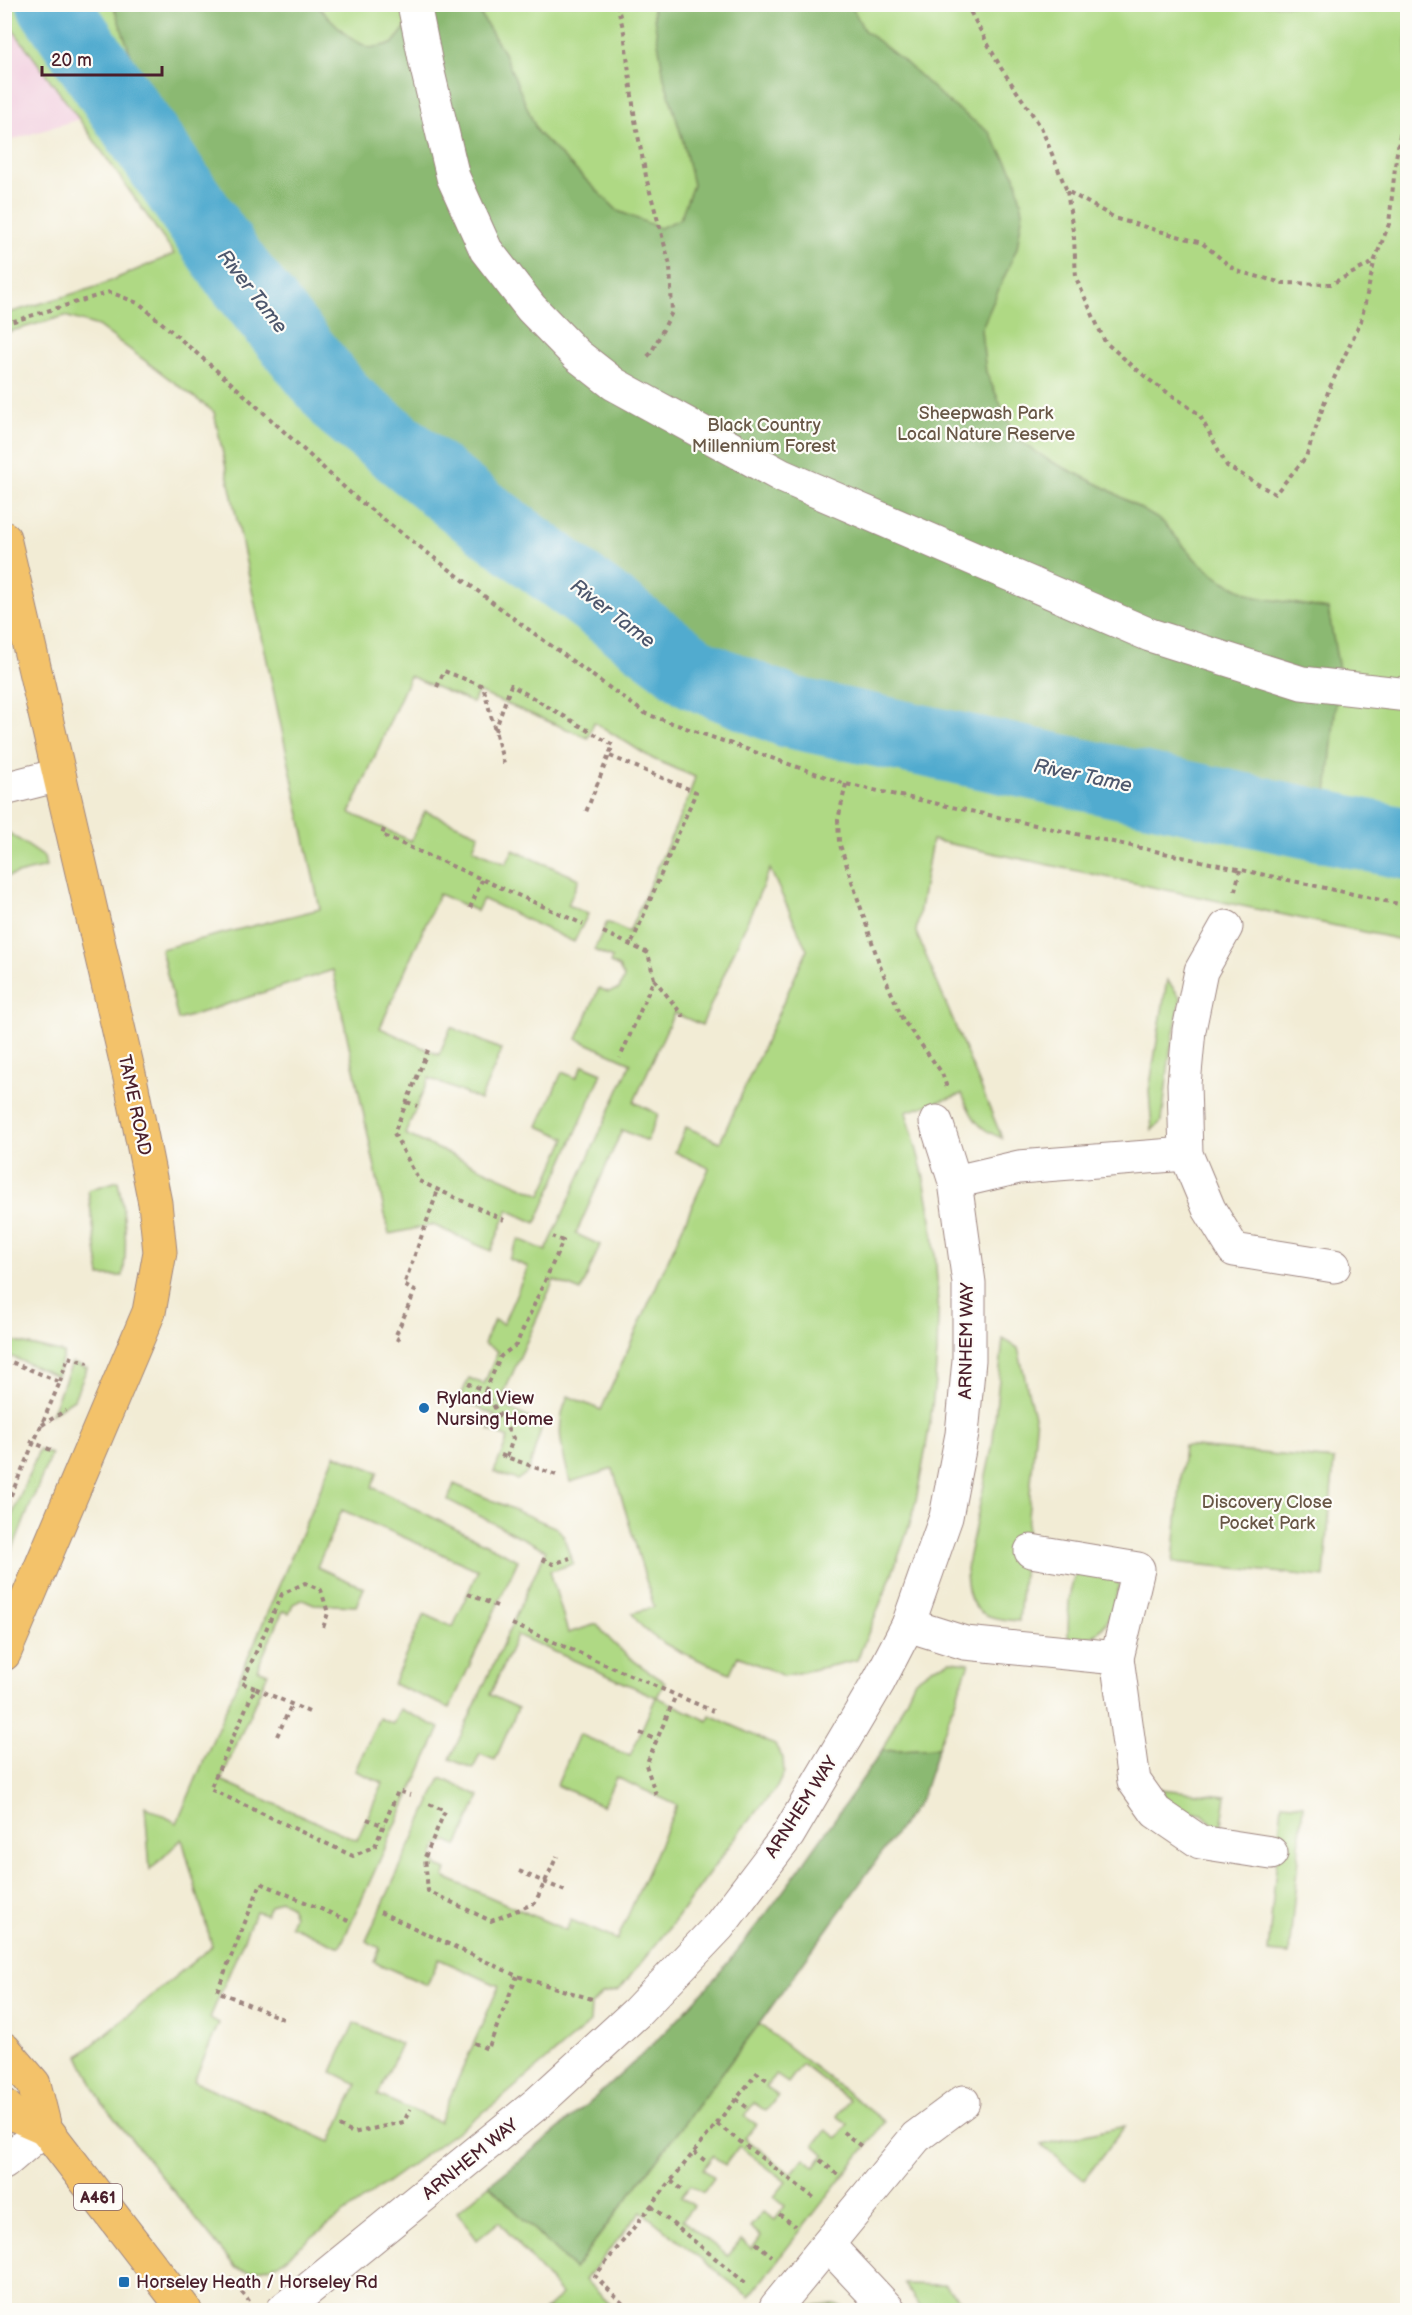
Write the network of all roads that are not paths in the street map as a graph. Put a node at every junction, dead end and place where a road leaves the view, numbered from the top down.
1 (414, 4) edge
2 (4, 538) edge
3 (1407, 695) edge
4 (59, 775) junction
5 (4, 789) edge
6 (1226, 927) dead end
7 (936, 1122) road end
8 (1186, 1154) junction
9 (955, 1182) junction
10 (1334, 1266) dead end
11 (1030, 1551) dead end
12 (908, 1625) junction
13 (4, 1654) edge
14 (1117, 1658) junction
15 (1271, 1853) dead end
16 (4, 2049) edge
17 (7, 2102) edge
18 (963, 2102) dead end
19 (45, 2128) junction
20 (4, 2163) edge
21 (837, 2234) junction
22 (776, 2307) road end
23 (185, 2310) edge
24 (283, 2310) edge
25 (889, 2310) edge

1 - 3 street
2 - 4 main road, TAME ROAD
4 - 5 street
4 - 13 main road, TAME ROAD
6 - 8 street
7 - 9 street, ARNHEM WAY
8 - 9 street
8 - 10 street
9 - 12 street, ARNHEM WAY
11 - 14 street
12 - 14 street
12 - 24 street, ARNHEM WAY
14 - 15 street
16 - 19 main road, A461
17 - 19 main road, A461
18 - 21 street
19 - 20 street
19 - 23 main road, A461
21 - 22 street
21 - 25 street

